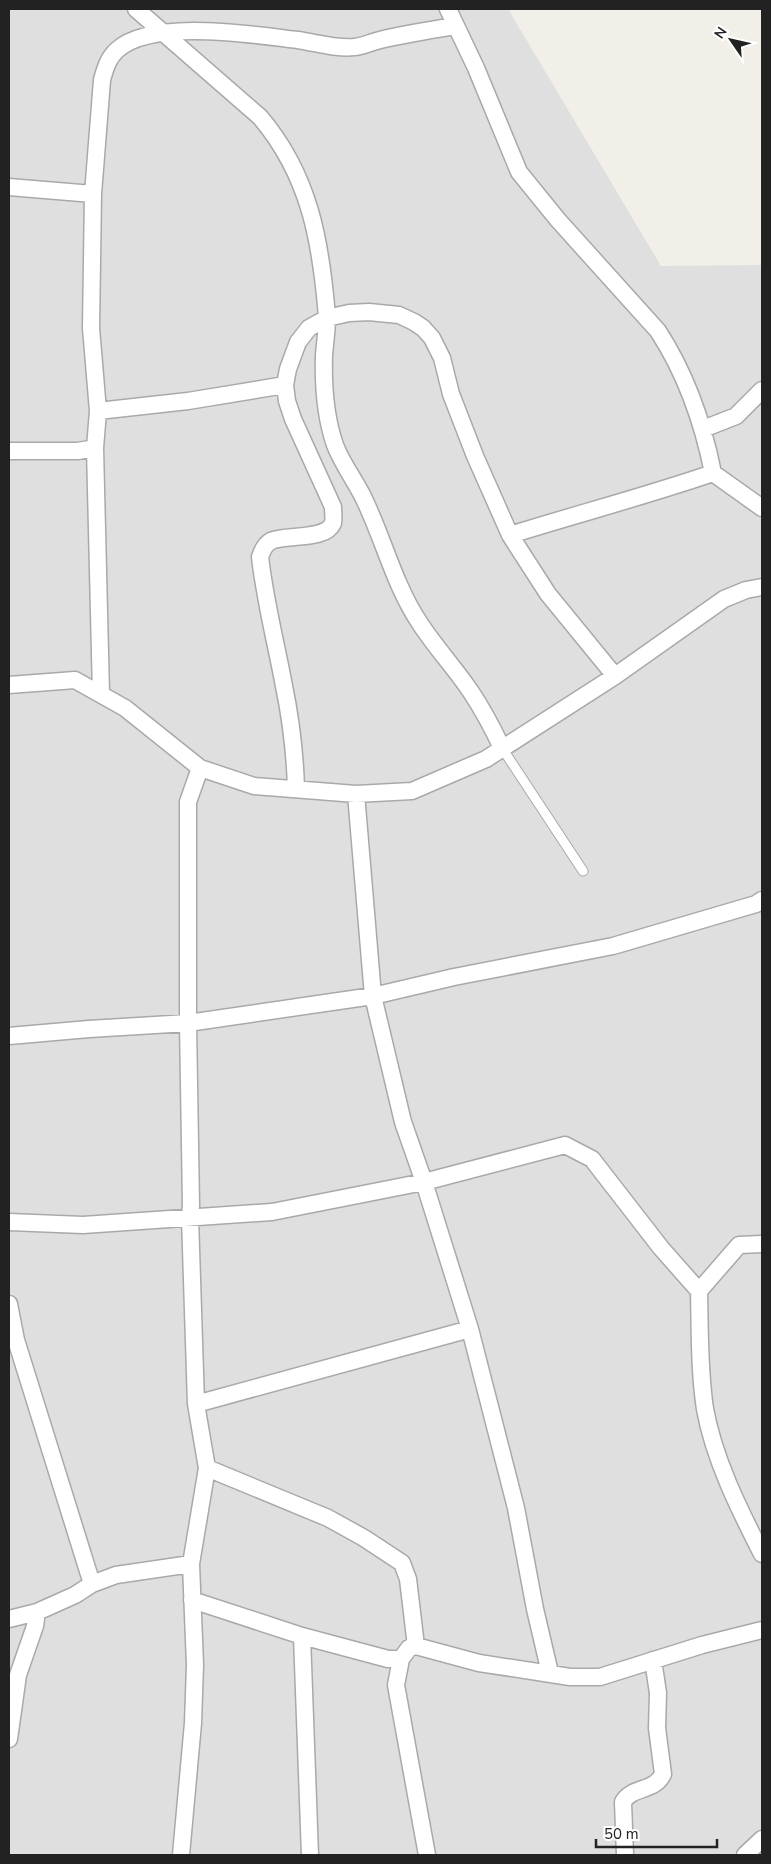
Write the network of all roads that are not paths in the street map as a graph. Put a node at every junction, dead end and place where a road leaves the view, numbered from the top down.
1 (136, 9) edge
2 (448, 9) edge
3 (455, 26) junction
4 (163, 32) junction
5 (9, 187) edge
6 (93, 194) junction
7 (327, 318) junction
8 (285, 385) junction
9 (762, 390) edge
10 (98, 411) junction
11 (703, 430) junction
12 (95, 448) junction
13 (9, 451) edge
14 (713, 473) junction
15 (762, 508) edge
16 (510, 535) junction
17 (762, 587) edge
18 (615, 676) junction
19 (9, 685) edge
20 (101, 694) junction
21 (502, 748) junction
22 (200, 768) junction
23 (296, 789) junction
24 (356, 794) junction
25 (583, 871) dead end
26 (762, 900) edge
27 (373, 996) junction
28 (188, 1024) junction
29 (9, 1036) edge
30 (424, 1182) junction
31 (190, 1217) junction
32 (9, 1222) edge
33 (762, 1244) edge
34 (699, 1291) junction
35 (9, 1304) edge
36 (470, 1329) junction
37 (196, 1404) junction
38 (207, 1468) junction
39 (762, 1554) edge
40 (191, 1564) junction
41 (92, 1584) junction
42 (192, 1600) junction
43 (37, 1612) junction
44 (9, 1619) edge
45 (762, 1630) edge
46 (302, 1636) junction
47 (416, 1646) junction
48 (401, 1659) junction
49 (653, 1660) junction
50 (550, 1673) junction
51 (9, 1739) edge
52 (762, 1839) edge
53 (181, 1855) edge
54 (310, 1855) edge
55 (426, 1855) edge
56 (625, 1855) edge
57 (745, 1855) edge

1 - 4 street
2 - 3 street
3 - 4 street
3 - 11 street
4 - 6 street
4 - 7 street
5 - 6 street
6 - 10 street
7 - 8 street
7 - 16 street
7 - 21 street
8 - 10 street
8 - 23 street
9 - 11 street
10 - 12 street
11 - 14 street
12 - 13 street
12 - 20 street
14 - 15 street
14 - 16 street
16 - 18 street
17 - 18 street
18 - 21 street
19 - 20 street
20 - 22 street
21 - 24 street
21 - 25 lane
22 - 23 street
22 - 28 street
23 - 24 street
24 - 27 street
26 - 27 street
27 - 28 street
27 - 30 street
28 - 29 street
28 - 31 street
30 - 31 street
30 - 34 street
30 - 36 street
31 - 32 street
31 - 37 street
33 - 34 street
34 - 39 street
35 - 41 street
36 - 37 street
36 - 50 street
37 - 38 street
38 - 40 street
38 - 47 street
40 - 41 street
40 - 42 street
41 - 43 street
42 - 46 street
42 - 53 street
43 - 44 street
43 - 51 street
45 - 49 street
46 - 48 street
46 - 54 street
47 - 48 street
47 - 50 street
48 - 55 street
49 - 50 street
49 - 56 street
52 - 57 street

